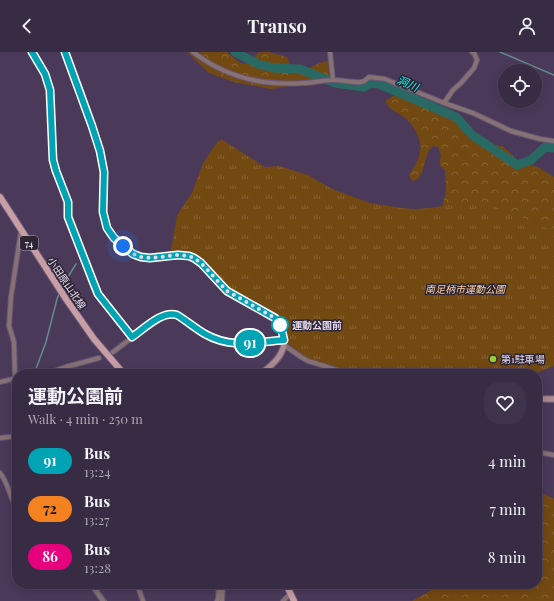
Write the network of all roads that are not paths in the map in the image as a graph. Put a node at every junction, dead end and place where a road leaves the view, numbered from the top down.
1 (32, 52) edge
2 (65, 52) edge
3 (192, 52) edge
4 (330, 52) edge
5 (472, 52) edge
6 (333, 80) junction
7 (444, 103) junction
8 (554, 141) edge
9 (0, 197) edge
10 (21, 230) junction
11 (132, 337) junction
12 (284, 342) junction
13 (113, 352) dead end
14 (99, 358) dead end
15 (16, 369) edge
16 (61, 369) edge
17 (120, 369) edge
18 (266, 369) edge
19 (334, 369) edge
20 (12, 379) edge
21 (0, 382) edge
22 (542, 399) edge
23 (554, 399) edge
24 (12, 437) edge
25 (0, 438) edge
26 (542, 453) edge
27 (554, 455) edge
28 (0, 473) edge
29 (12, 500) edge
30 (95, 589) edge
31 (139, 589) edge
32 (219, 589) edge
33 (223, 589) edge
34 (288, 589) edge
35 (290, 594) junction
36 (103, 601) edge
37 (144, 601) edge
38 (216, 601) edge
39 (222, 601) edge
40 (283, 601) edge
41 (294, 601) edge

1 - 11 street
2 - 12 street
3 - 6 street
4 - 6 street
5 - 7 street
6 - 7 street
7 - 8 street
9 - 10 main road, 小田原山北線 / 74
10 - 15 street
10 - 17 main road, 小田原山北線 / 74
11 - 12 street
11 - 13 street
12 - 18 street
12 - 19 street
14 - 16 street
20 - 21 street
22 - 23 street
24 - 25 street
26 - 27 street
28 - 29 street
30 - 36 street
31 - 37 street
32 - 38 street
33 - 39 street
34 - 35 main road
35 - 40 street
35 - 41 main road

